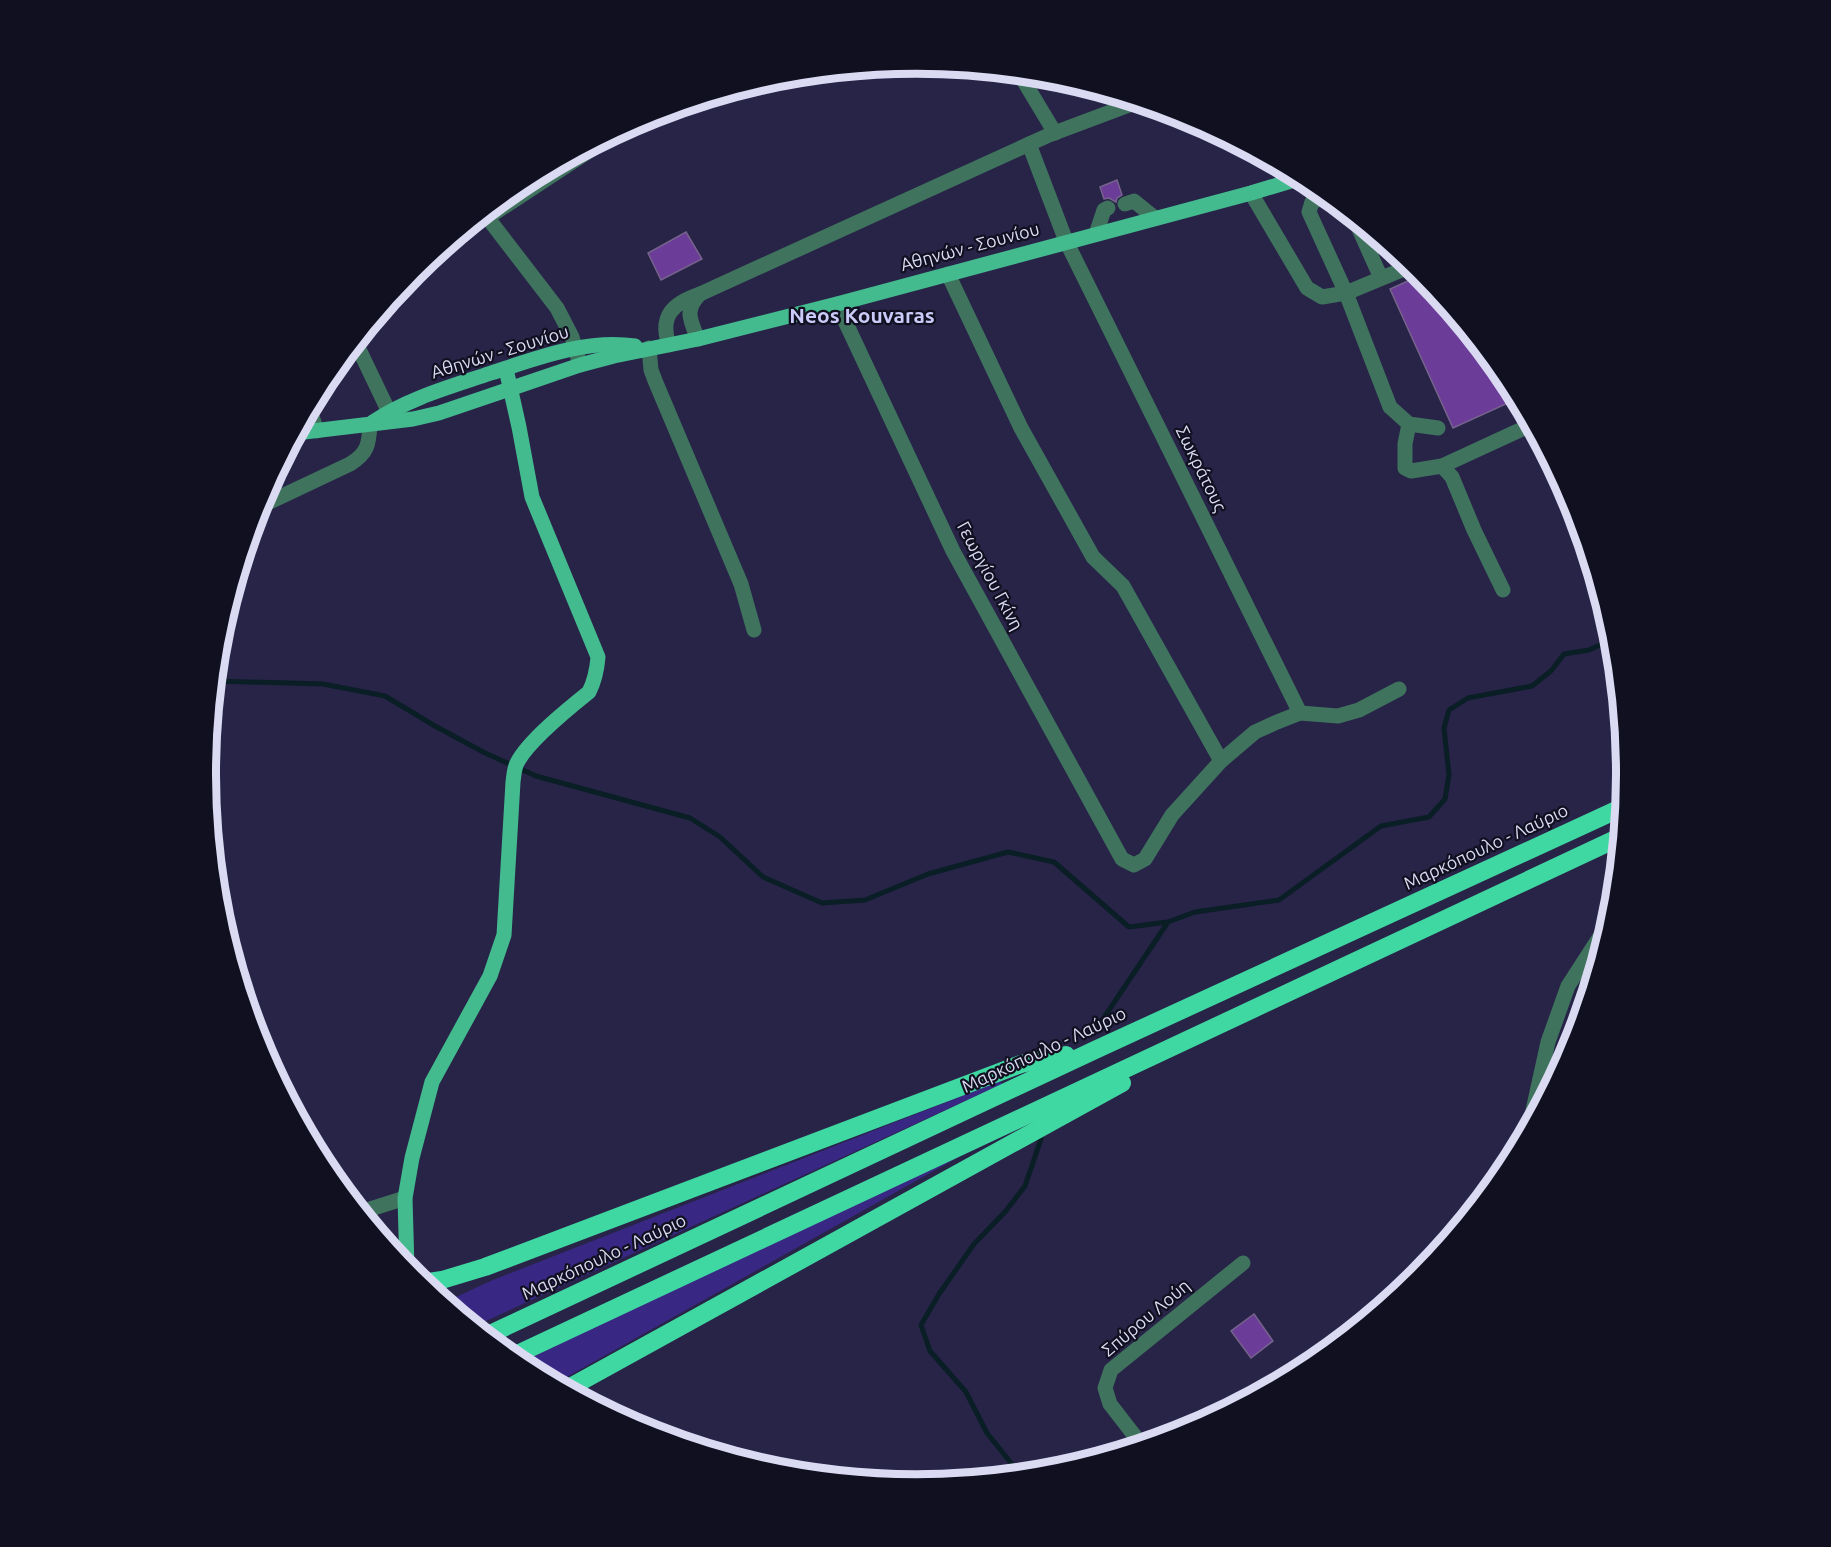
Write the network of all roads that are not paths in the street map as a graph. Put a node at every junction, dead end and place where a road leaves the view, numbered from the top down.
1 (1024, 82) edge
2 (1126, 106) edge
3 (1055, 133) junction
4 (1029, 144) junction
5 (1289, 182) edge
6 (1251, 193) junction
7 (1317, 200) edge
8 (1125, 204) dead end
9 (1108, 208) dead end
10 (1155, 218) junction
11 (488, 219) edge
12 (1096, 234) junction
13 (1361, 234) edge
14 (1066, 241) junction
15 (1401, 270) edge
16 (948, 274) junction
17 (1381, 278) junction
18 (1346, 293) junction
19 (700, 294) junction
20 (837, 304) junction
21 (698, 339) junction
22 (669, 345) junction
23 (576, 348) junction
24 (648, 348) junction
25 (359, 349) edge
26 (580, 365) junction
27 (506, 369) junction
28 (511, 389) junction
29 (389, 412) junction
30 (312, 418) edge
31 (370, 424) junction
32 (1408, 424) junction
33 (1438, 428) dead end
34 (1524, 428) edge
35 (317, 431) junction
36 (304, 433) edge
37 (1442, 466) junction
38 (271, 501) edge
39 (1503, 590) dead end
40 (754, 630) dead end
41 (1399, 689) dead end
42 (1300, 713) junction
43 (1221, 761) junction
44 (1614, 811) edge
45 (1612, 841) edge
46 (1594, 946) edge
47 (1175, 1046) junction
48 (1095, 1050) junction
49 (1536, 1097) edge
50 (405, 1198) junction
51 (368, 1210) edge
52 (407, 1253) edge
53 (1243, 1263) dead end
54 (435, 1281) edge
55 (494, 1332) edge
56 (521, 1351) edge
57 (575, 1385) edge
58 (1135, 1438) edge

1 - 3 street
2 - 3 street
3 - 4 street
4 - 14 street, Σωκράτους
4 - 19 street
5 - 6 main road, Αθηνών - Σουνίου
6 - 10 main road, Αθηνών - Σουνίου
6 - 18 street
7 - 18 street
8 - 10 street
9 - 12 street
10 - 12 main road, Αθηνών - Σουνίου
11 - 23 street
12 - 14 main road, Αθηνών - Σουνίου
13 - 17 street
14 - 16 main road, Αθηνών - Σουνίου
14 - 42 street, Σωκράτους
15 - 17 street
16 - 20 main road, Αθηνών - Σουνίου
16 - 43 street
17 - 18 street
18 - 32 street
19 - 21 street
19 - 22 street
20 - 21 main road, Αθηνών - Σουνίου
20 - 43 street, Γεωργίου Γκίνη
21 - 22 main road, Αθηνών - Σουνίου
22 - 24 main road, Αθηνών - Σουνίου
23 - 24 main road, Αθηνών - Σουνίου
23 - 26 street
23 - 27 main road, Αθηνών - Σουνίου
24 - 26 main road, Αθηνών - Σουνίου
24 - 40 street
25 - 29 street
26 - 28 main road, Αθηνών - Σουνίου
27 - 28 main road
27 - 29 main road, Αθηνών - Σουνίου
28 - 31 main road, Αθηνών - Σουνίου
28 - 50 main road
29 - 31 main road, Αθηνών - Σουνίου
30 - 35 street
31 - 35 main road, Αθηνών - Σουνίου
31 - 38 street
32 - 33 street
32 - 37 street
34 - 37 street
35 - 36 main road, Αθηνών - Σουνίου
37 - 39 street
41 - 42 street
42 - 43 street
44 - 48 highway, Μαρκόπουλο - Λαύριο
45 - 47 highway
46 - 49 street
47 - 56 highway
47 - 57 highway
48 - 54 highway
48 - 55 highway, Μαρκόπουλο - Λαύριο
50 - 51 street
50 - 52 main road
53 - 58 street, Σπύρου Λούη

